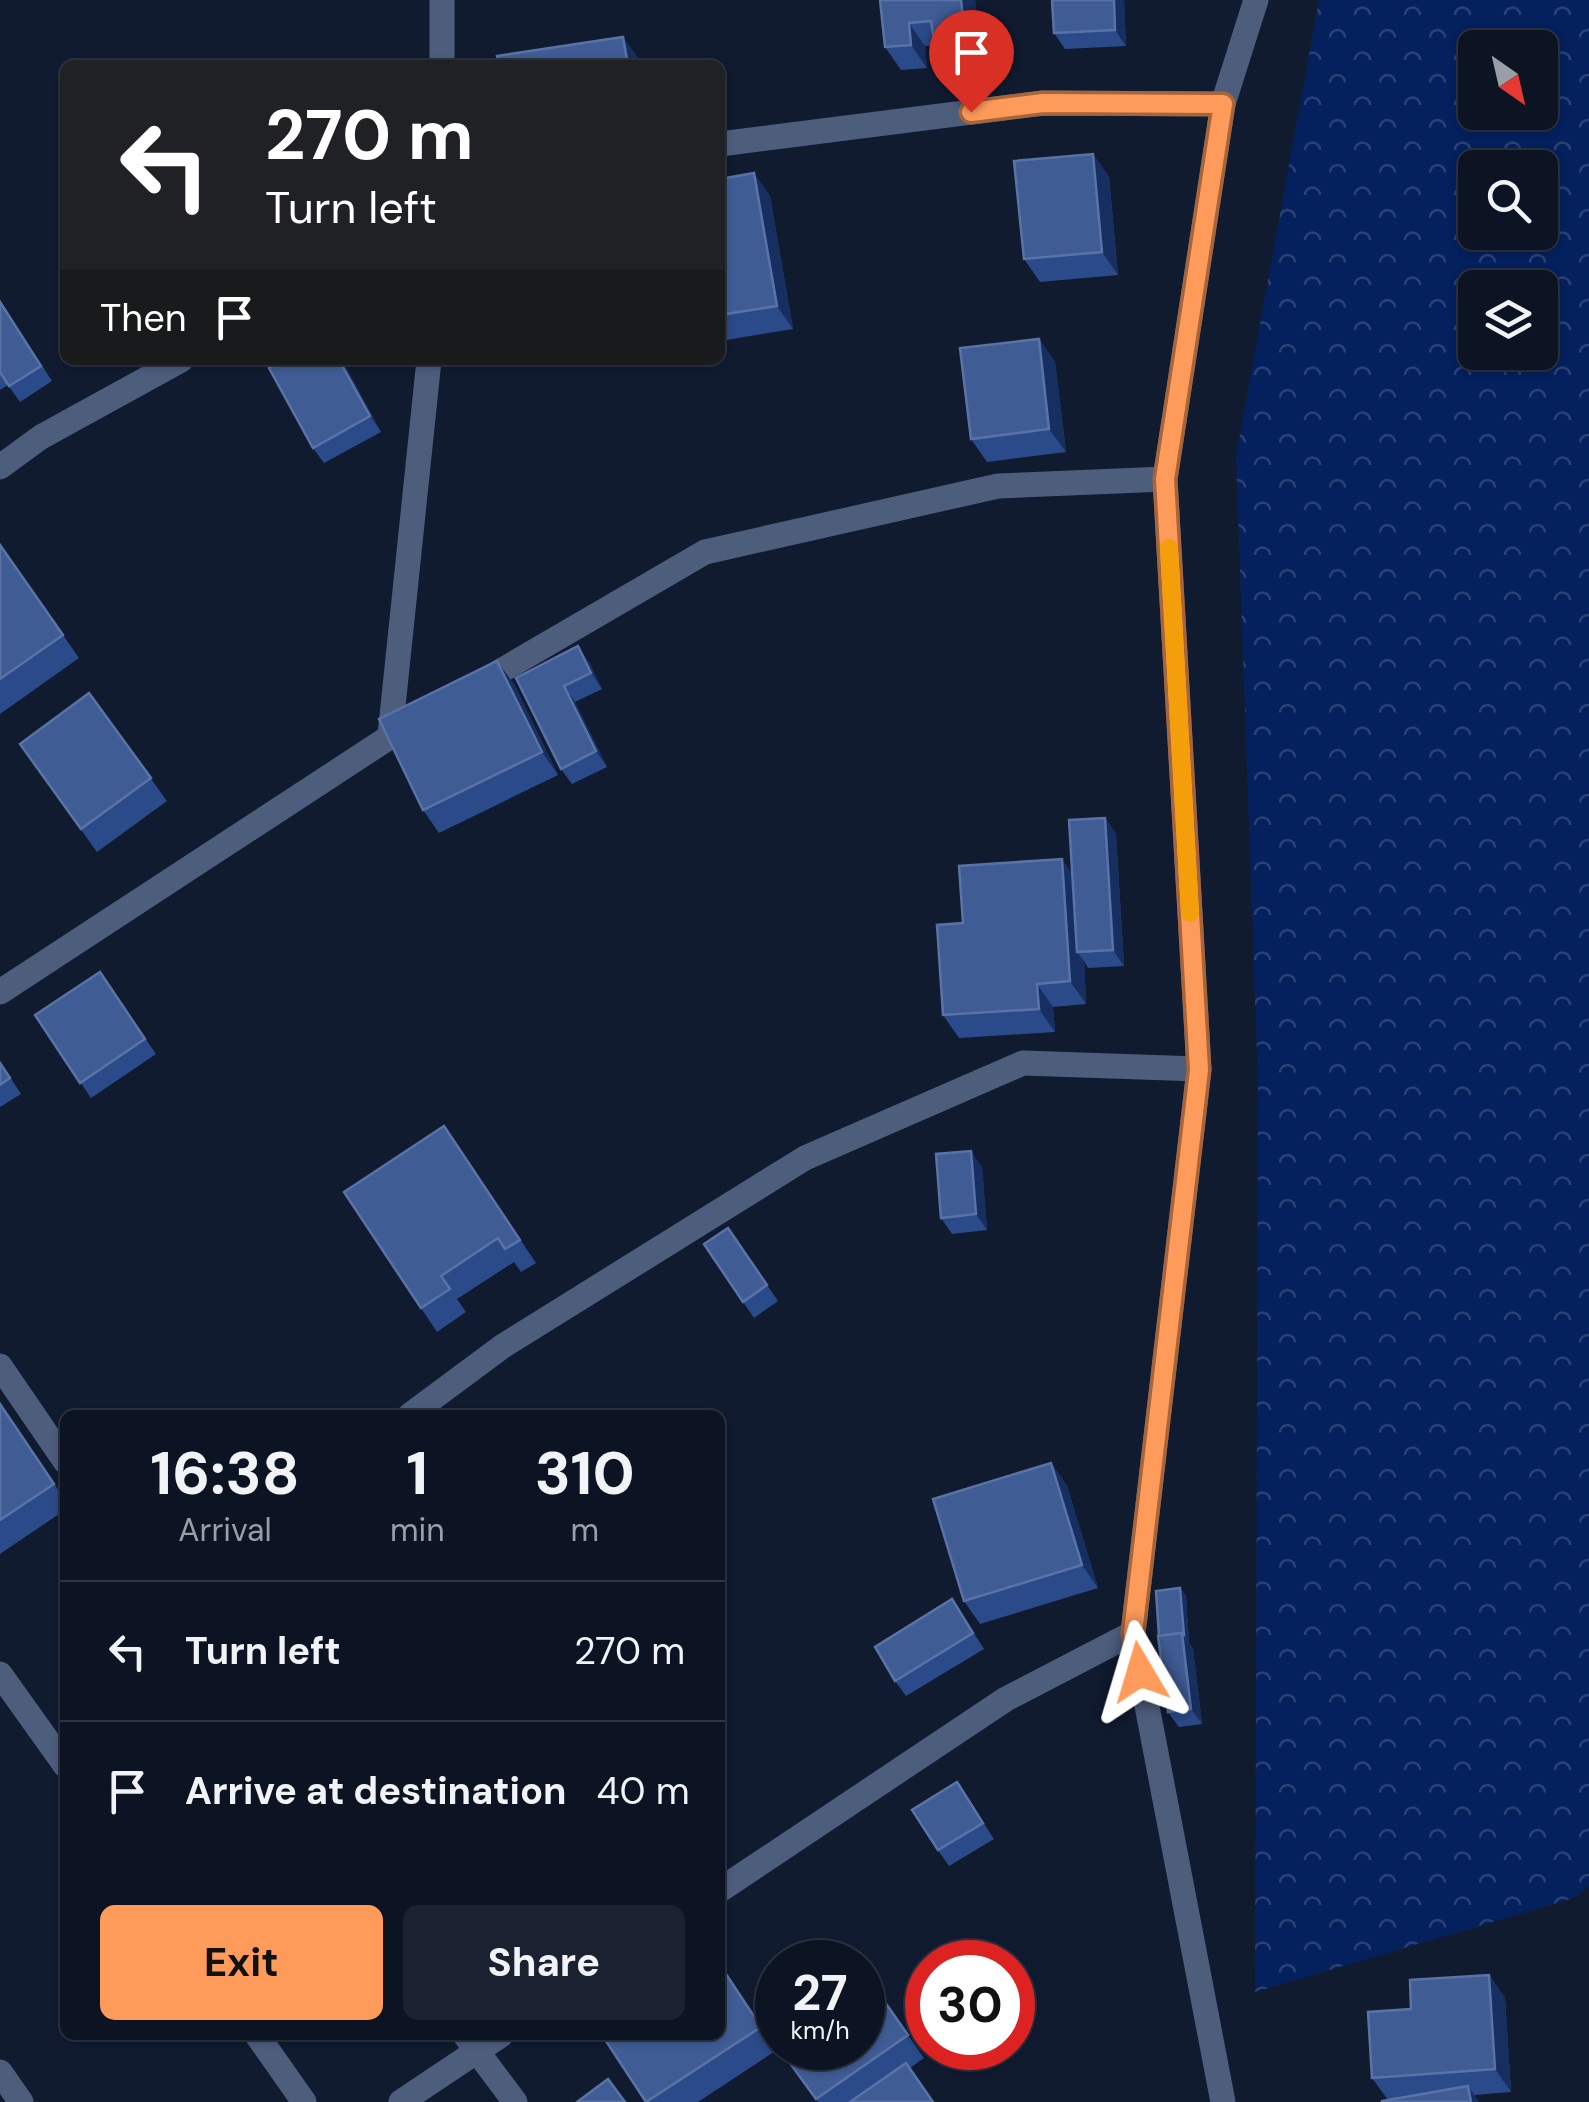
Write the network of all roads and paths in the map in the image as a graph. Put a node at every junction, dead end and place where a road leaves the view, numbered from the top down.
1 (442, 0) edge
2 (1256, 0) edge
3 (442, 60) edge
4 (1223, 104) junction
5 (725, 143) edge
6 (172, 365) edge
7 (428, 365) edge
8 (0, 467) edge
9 (1165, 479) junction
10 (390, 735) junction
11 (0, 992) edge
12 (1199, 1070) junction
13 (0, 1366) edge
14 (417, 1410) edge
15 (60, 1454) edge
16 (1133, 1633) junction
17 (0, 1674) edge
18 (60, 1759) edge
19 (725, 1887) edge
20 (261, 2040) edge
21 (471, 2043) edge
22 (0, 2072) edge
23 (20, 2102) edge
24 (304, 2102) edge
25 (400, 2102) edge
26 (515, 2102) edge
27 (1222, 2102) edge

1 - 3 street
2 - 4 street
4 - 5 street
4 - 9 street
6 - 8 street
7 - 10 street
9 - 10 street
9 - 12 street
10 - 11 street
12 - 14 street
12 - 16 street
13 - 15 street
16 - 19 street
16 - 27 street
17 - 18 street
20 - 24 street
21 - 25 street
21 - 26 street
22 - 23 street

